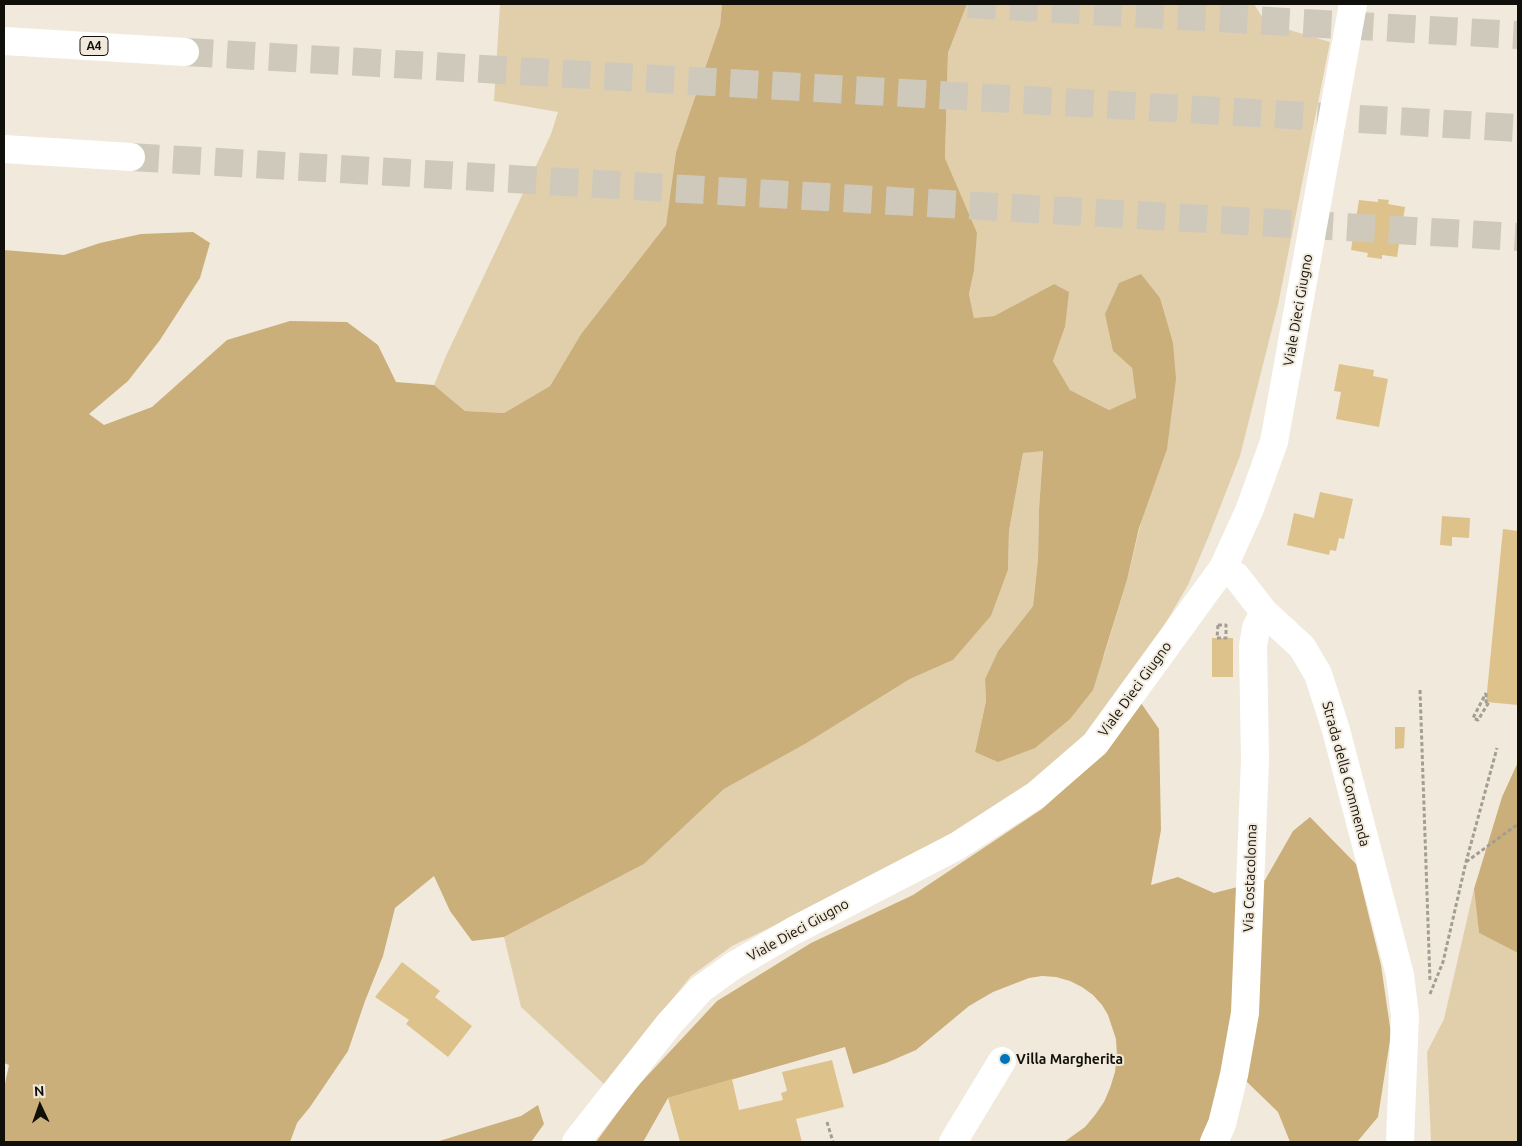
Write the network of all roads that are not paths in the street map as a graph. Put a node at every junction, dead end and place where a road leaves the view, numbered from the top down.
1 (1353, 4) edge
2 (4, 41) edge
3 (184, 52) tunnel mouth
4 (4, 150) edge
5 (131, 158) tunnel mouth
6 (1223, 568) junction
7 (1264, 612) junction
8 (1002, 1061) dead end
9 (1219, 1136) edge
10 (576, 1142) edge
11 (953, 1142) edge
12 (1400, 1142) edge

1 - 6 main road, Viale Dieci Giugno
2 - 3 main road, A4
4 - 5 main road
6 - 7 main road, Strada della Commenda
6 - 10 main road, Viale Dieci Giugno
7 - 9 main road, Via Costacolonna
7 - 12 main road, Strada della Commenda
8 - 11 main road

